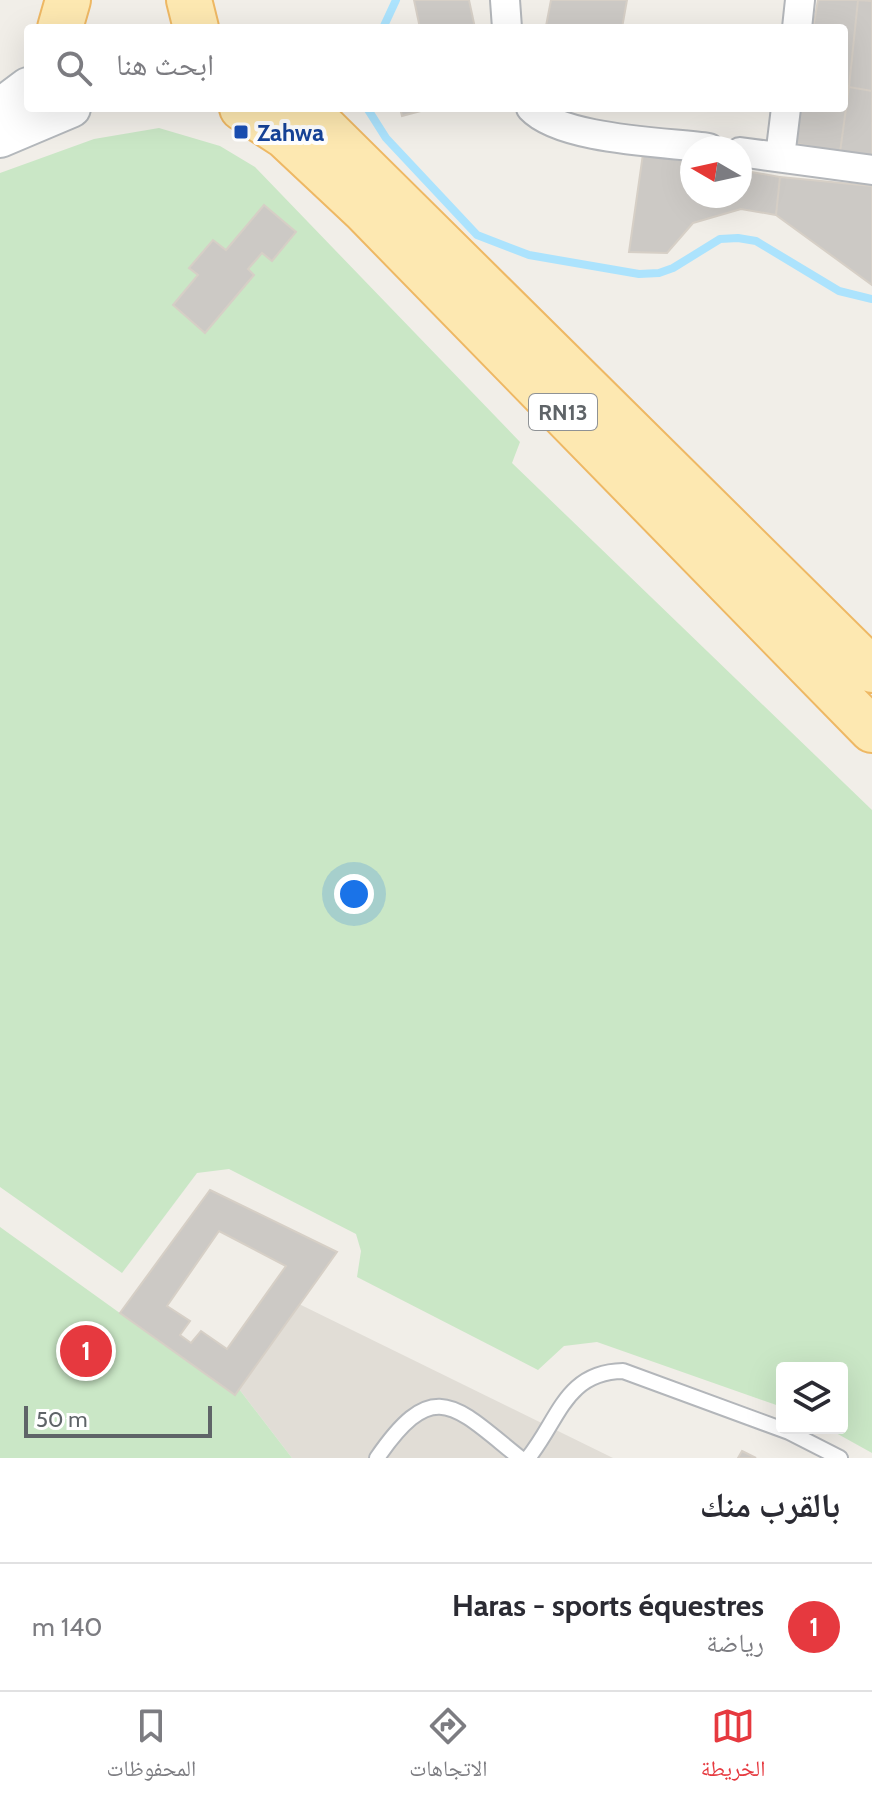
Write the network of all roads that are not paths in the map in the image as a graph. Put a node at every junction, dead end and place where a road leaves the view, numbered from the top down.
1 (68, 0) edge
2 (505, 0) edge
3 (800, 0) edge
4 (61, 24) edge
5 (507, 24) edge
6 (797, 24) edge
7 (24, 90) edge
8 (0, 108) edge
9 (62, 112) edge
10 (248, 112) edge
11 (308, 112) edge
12 (538, 112) edge
13 (786, 112) edge
14 (0, 138) edge
15 (680, 144) edge
16 (752, 154) edge
17 (780, 157) junction
18 (872, 170) edge
19 (872, 670) edge
20 (872, 730) edge
21 (377, 1458) edge
22 (520, 1458) edge
23 (528, 1458) edge
24 (840, 1458) edge

1 - 4 main road
2 - 5 street
3 - 6 street
7 - 8 main road
9 - 14 main road
10 - 20 main road, RN13
11 - 19 main road, RN13
12 - 15 street
13 - 17 street
16 - 17 street
17 - 18 street
21 - 22 lane
23 - 24 lane

